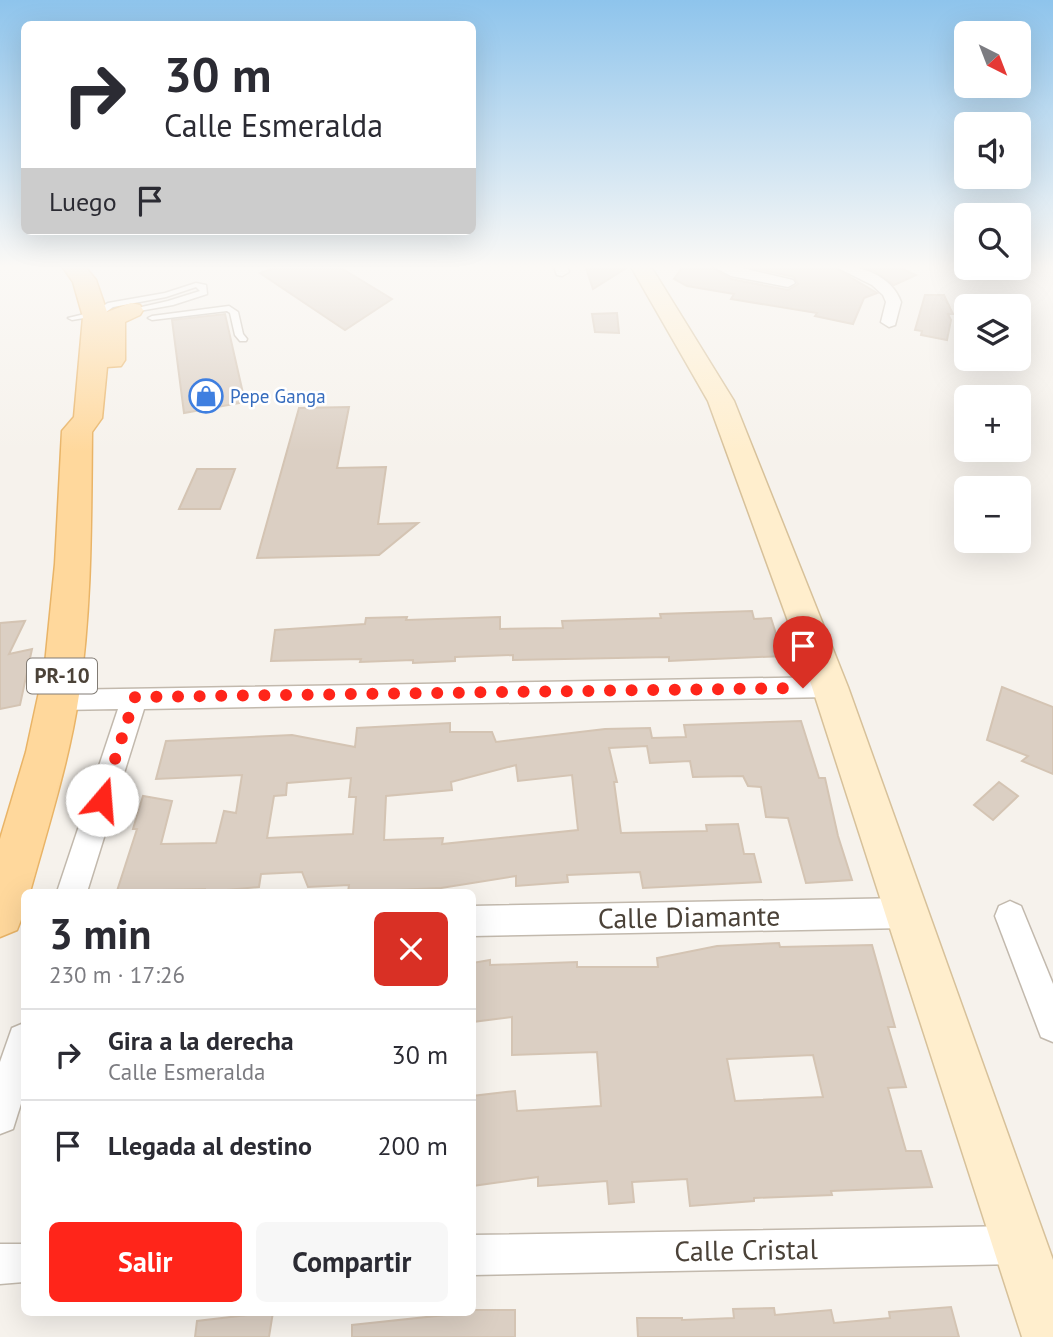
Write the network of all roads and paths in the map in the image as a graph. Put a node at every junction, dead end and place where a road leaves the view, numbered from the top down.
1 (69, 327) edge
2 (113, 327) edge
3 (237, 327) edge
4 (677, 327) edge
5 (243, 339) dead end
6 (76, 440) junction
7 (830, 687) junction
8 (135, 697) junction
9 (59, 700) junction
10 (73, 889) edge
11 (906, 913) junction
12 (0, 914) edge
13 (1010, 916) dead end
14 (476, 921) edge
15 (1053, 1025) edge
16 (21, 1050) edge
17 (0, 1116) edge
18 (1020, 1245) junction
19 (476, 1255) edge
20 (21, 1263) edge
21 (0, 1264) edge
22 (1044, 1292) edge
23 (1051, 1337) edge

1 - 6 main road, PR-10
2 - 6 main road
3 - 5 lane
4 - 7 street
6 - 9 main road, PR-10
7 - 8 street
7 - 11 street
8 - 9 street
8 - 10 street
9 - 12 main road, PR-10
11 - 14 street, Calle Diamante
11 - 18 street
13 - 15 street
16 - 17 street
18 - 19 street, Calle Cristal
18 - 22 street
20 - 21 street
22 - 23 street

